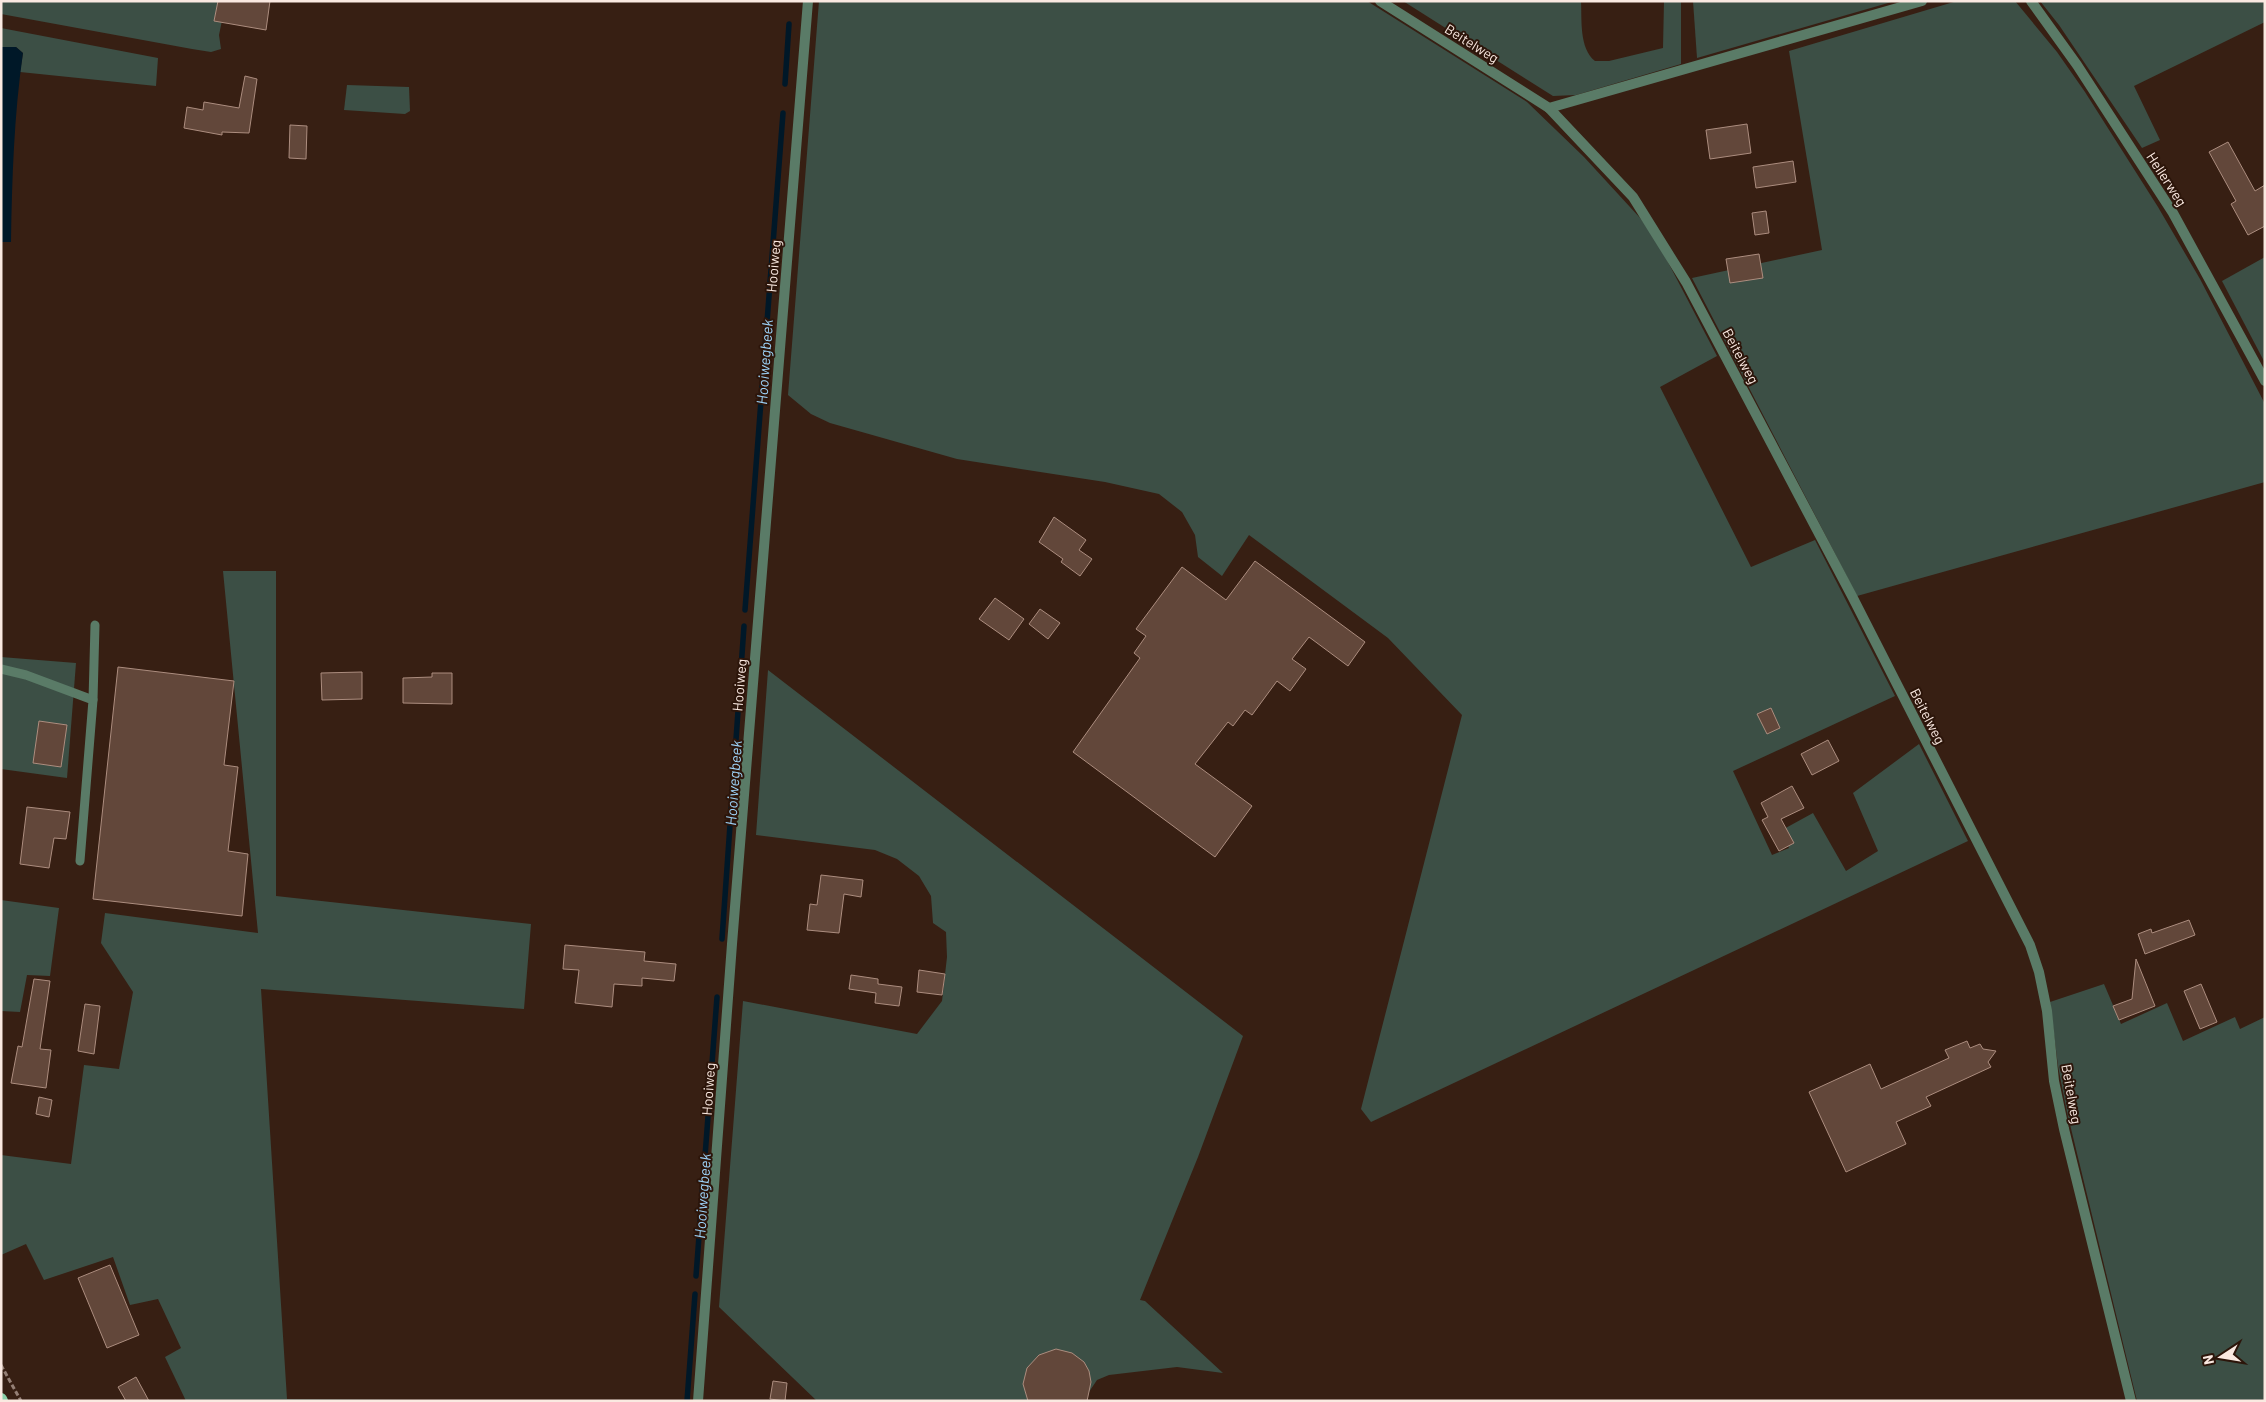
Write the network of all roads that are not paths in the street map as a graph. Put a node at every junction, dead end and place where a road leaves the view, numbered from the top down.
1 (808, 1) edge
2 (1380, 1) edge
3 (1922, 1) edge
4 (2031, 1) edge
5 (1392, 5) edge
6 (1549, 108) junction
7 (2265, 381) edge
8 (95, 624) dead end
9 (1, 669) edge
10 (93, 700) junction
11 (80, 861) dead end
12 (698, 1401) edge
13 (2131, 1401) edge

1 - 12 street, Hooiweg
2 - 5 street, Beitelweg
3 - 6 street
4 - 7 street, Hellerweg
5 - 6 street, Beitelweg
6 - 13 street, Beitelweg
8 - 10 lane
9 - 10 lane
10 - 11 lane

